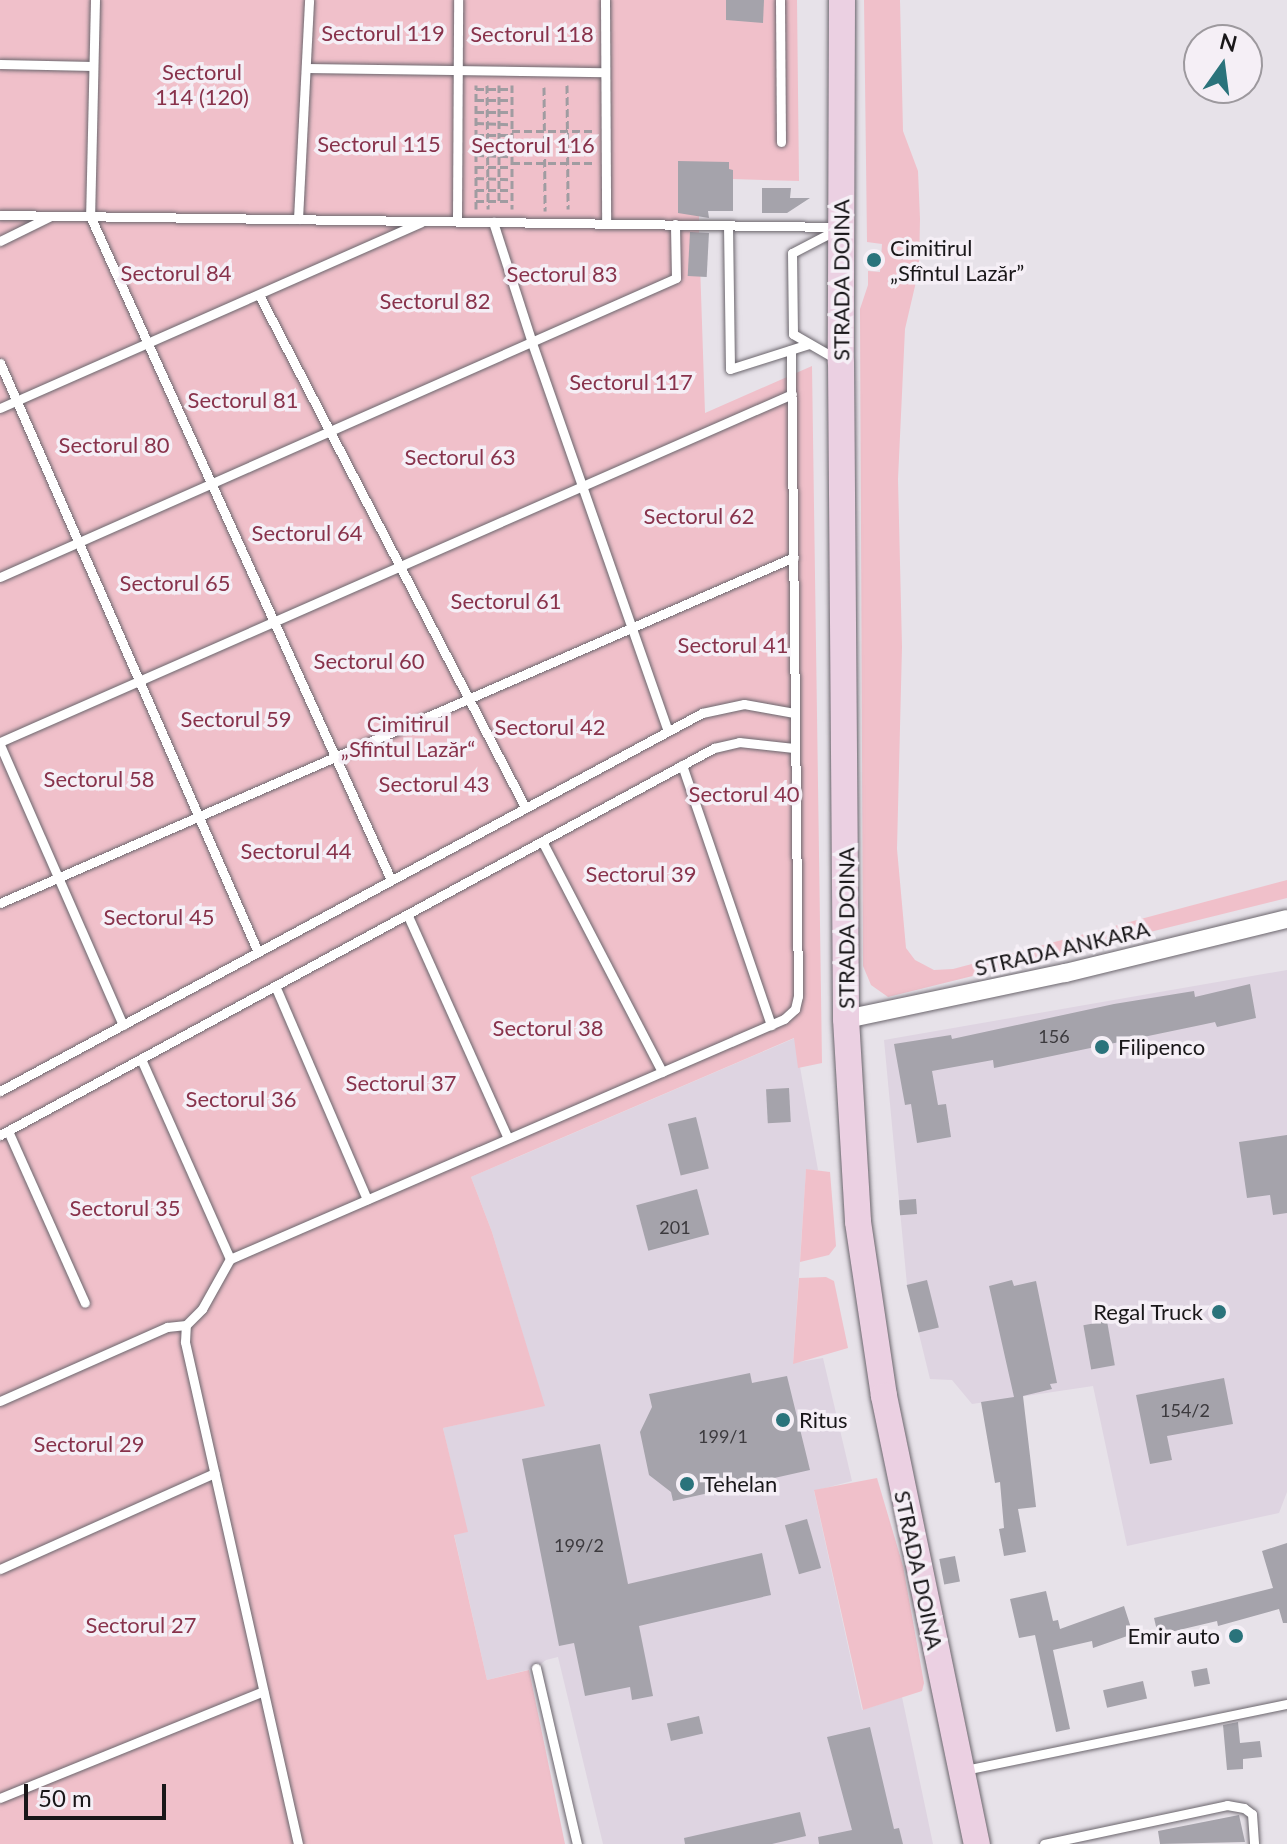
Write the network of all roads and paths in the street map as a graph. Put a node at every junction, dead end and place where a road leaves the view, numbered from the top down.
1 (95, 0) edge
2 (309, 0) edge
3 (458, 0) edge
4 (605, 0) edge
5 (780, 0) edge
6 (842, 0) edge
7 (0, 64) edge
8 (93, 66) junction
9 (306, 68) junction
10 (457, 70) junction
11 (605, 72) junction
12 (476, 77) dead end
13 (487, 77) dead end
14 (499, 77) dead end
15 (512, 79) dead end
16 (544, 79) dead end
17 (567, 79) dead end
18 (465, 88) dead end
19 (476, 89) junction
20 (487, 89) junction
21 (499, 89) junction
22 (512, 89) junction
23 (465, 100) dead end
24 (476, 100) junction
25 (487, 100) junction
26 (499, 100) junction
27 (512, 100) junction
28 (465, 112) dead end
29 (476, 112) junction
30 (488, 112) junction
31 (499, 112) junction
32 (512, 112) junction
33 (465, 123) dead end
34 (476, 123) junction
35 (488, 124) junction
36 (499, 124) junction
37 (512, 124) junction
38 (544, 131) junction
39 (567, 131) junction
40 (599, 131) dead end
41 (512, 133) junction
42 (465, 134) dead end
43 (476, 135) junction
44 (488, 135) junction
45 (499, 135) junction
46 (781, 142) dead end
47 (465, 145) dead end
48 (476, 145) junction
49 (488, 145) junction
50 (499, 145) junction
51 (512, 145) junction
52 (465, 155) dead end
53 (476, 155) junction
54 (488, 155) junction
55 (499, 156) junction
56 (512, 156) junction
57 (545, 163) junction
58 (567, 163) junction
59 (600, 163) dead end
60 (512, 165) junction
61 (465, 167) dead end
62 (476, 167) junction
63 (488, 167) junction
64 (499, 167) junction
65 (465, 178) dead end
66 (476, 178) junction
67 (488, 178) junction
68 (499, 178) junction
69 (512, 179) junction
70 (465, 190) dead end
71 (476, 190) junction
72 (488, 190) junction
73 (499, 190) junction
74 (512, 190) junction
75 (465, 201) dead end
76 (476, 201) junction
77 (488, 201) junction
78 (499, 201) junction
79 (512, 201) junction
80 (476, 213) dead end
81 (512, 213) dead end
82 (545, 213) dead end
83 (568, 213) dead end
84 (0, 215) edge
85 (52, 216) junction
86 (90, 216) junction
87 (491, 217) junction
88 (298, 219) junction
89 (425, 220) junction
90 (457, 221) junction
91 (606, 223) junction
92 (675, 224) junction
93 (728, 225) junction
94 (841, 227) junction
95 (0, 241) edge
96 (259, 295) junction
97 (532, 343) junction
98 (148, 344) junction
99 (809, 344) junction
100 (791, 350) junction
101 (841, 362) junction
102 (0, 363) edge
103 (792, 394) junction
104 (16, 401) junction
105 (0, 408) edge
106 (332, 431) junction
107 (211, 483) junction
108 (583, 486) junction
109 (79, 542) junction
110 (794, 557) junction
111 (398, 566) junction
112 (0, 577) edge
113 (274, 621) junction
114 (633, 627) junction
115 (138, 680) junction
116 (469, 699) junction
117 (794, 713) junction
118 (667, 729) junction
119 (0, 743) edge
120 (794, 748) junction
121 (335, 757) junction
122 (682, 765) junction
123 (525, 807) junction
124 (200, 817) junction
125 (543, 843) junction
126 (58, 878) junction
127 (391, 880) junction
128 (0, 903) edge
129 (408, 916) junction
130 (1287, 919) edge
131 (258, 952) junction
132 (276, 988) junction
133 (846, 1019) junction
134 (123, 1025) junction
135 (771, 1025) junction
136 (141, 1059) junction
137 (662, 1072) junction
138 (0, 1091) edge
139 (4, 1133) edge
140 (508, 1138) junction
141 (367, 1199) junction
142 (230, 1259) junction
143 (85, 1303) dead end
144 (186, 1325) junction
145 (0, 1401) edge
146 (215, 1473) junction
147 (0, 1569) edge
148 (536, 1668) dead end
149 (263, 1691) junction
150 (1287, 1704) edge
151 (961, 1771) junction
152 (0, 1798) edge
153 (298, 1844) edge
154 (577, 1844) edge
155 (977, 1844) edge
156 (1044, 1844) edge
157 (1254, 1844) edge

1 - 8 lane
2 - 9 lane
3 - 10 lane
4 - 11 lane
5 - 46 lane
6 - 94 main road, STRADA DOINA
7 - 8 lane
8 - 86 lane
9 - 10 lane
9 - 88 lane
10 - 11 lane
10 - 90 lane
11 - 91 lane
12 - 19 path
13 - 20 path
14 - 21 path
15 - 22 path
16 - 38 path
17 - 39 path
18 - 19 path
19 - 20 path
19 - 24 path
20 - 21 path
20 - 25 path
21 - 22 path
21 - 26 path
22 - 27 path
23 - 24 path
24 - 25 path
24 - 29 path
25 - 26 path
25 - 30 path
26 - 27 path
26 - 31 path
27 - 32 path
28 - 29 path
29 - 30 path
29 - 34 path
30 - 31 path
30 - 35 path
31 - 32 path
31 - 36 path
32 - 37 path
33 - 34 path
34 - 35 path
34 - 43 path
35 - 36 path
35 - 44 path
36 - 37 path
36 - 45 path
37 - 41 path
38 - 39 path
38 - 41 path
38 - 57 path
39 - 40 path
39 - 58 path
41 - 45 path
41 - 51 path
42 - 43 path
43 - 44 path
43 - 48 path
44 - 45 path
44 - 49 path
45 - 50 path
47 - 48 path
48 - 49 path
48 - 53 path
49 - 50 path
49 - 54 path
50 - 51 path
50 - 55 path
51 - 56 path
52 - 53 path
53 - 54 path
53 - 62 path
54 - 55 path
54 - 63 path
55 - 56 path
55 - 64 path
56 - 60 path
57 - 58 path
57 - 60 path
57 - 82 path
58 - 59 path
58 - 83 path
60 - 64 path
60 - 69 path
61 - 62 path
62 - 63 path
62 - 66 path
63 - 64 path
63 - 67 path
64 - 68 path
65 - 66 path
66 - 67 path
66 - 71 path
67 - 68 path
67 - 72 path
68 - 69 path
68 - 73 path
69 - 74 path
70 - 71 path
71 - 72 path
71 - 76 path
72 - 73 path
72 - 77 path
73 - 74 path
73 - 78 path
74 - 79 path
75 - 76 path
76 - 77 path
76 - 80 path
77 - 78 path
77 - 87 path
78 - 79 path
79 - 81 path
84 - 85 lane
85 - 86 lane
85 - 95 lane
86 - 88 lane
86 - 98 lane
87 - 90 lane
87 - 91 lane
87 - 97 lane
88 - 89 lane
89 - 90 lane
89 - 96 lane
91 - 92 lane
92 - 93 lane
92 - 97 lane
93 - 94 lane
93 - 100 lane
94 - 99 lane
94 - 101 main road, STRADA DOINA
96 - 98 lane
96 - 106 lane
97 - 106 lane
97 - 108 lane
98 - 104 lane
98 - 107 lane
99 - 100 lane
99 - 101 lane
100 - 103 lane
101 - 133 main road, STRADA DOINA
102 - 104 lane
103 - 108 lane
103 - 110 lane
104 - 105 lane
104 - 109 lane
106 - 107 lane
106 - 111 lane
107 - 109 lane
107 - 113 lane
108 - 111 lane
108 - 114 lane
109 - 112 lane
109 - 115 lane
110 - 114 lane
110 - 117 lane
111 - 113 lane
111 - 116 lane
113 - 115 lane
113 - 121 lane
114 - 116 lane
114 - 118 lane
115 - 119 lane
115 - 124 lane
116 - 121 lane
116 - 123 lane
117 - 118 lane
117 - 120 lane
118 - 123 lane
119 - 126 lane
120 - 122 lane
120 - 135 lane
121 - 124 lane
121 - 127 lane
122 - 125 lane
122 - 135 lane
123 - 127 lane
124 - 126 lane
124 - 131 lane
125 - 129 lane
125 - 137 lane
126 - 128 lane
126 - 134 lane
127 - 131 lane
129 - 132 lane
129 - 140 lane
130 - 133 street, STRADA ANKARA
131 - 134 lane
132 - 136 lane
132 - 141 lane
133 - 151 main road, STRADA DOINA
134 - 138 lane
135 - 137 lane
136 - 139 lane
136 - 142 lane
137 - 140 lane
139 - 143 lane
140 - 141 lane
141 - 142 lane
142 - 144 lane
144 - 145 lane
144 - 146 lane
146 - 147 lane
146 - 149 lane
148 - 154 lane
149 - 152 lane
149 - 153 lane
150 - 151 lane
151 - 155 main road, STRADA DOINA
156 - 157 lane

